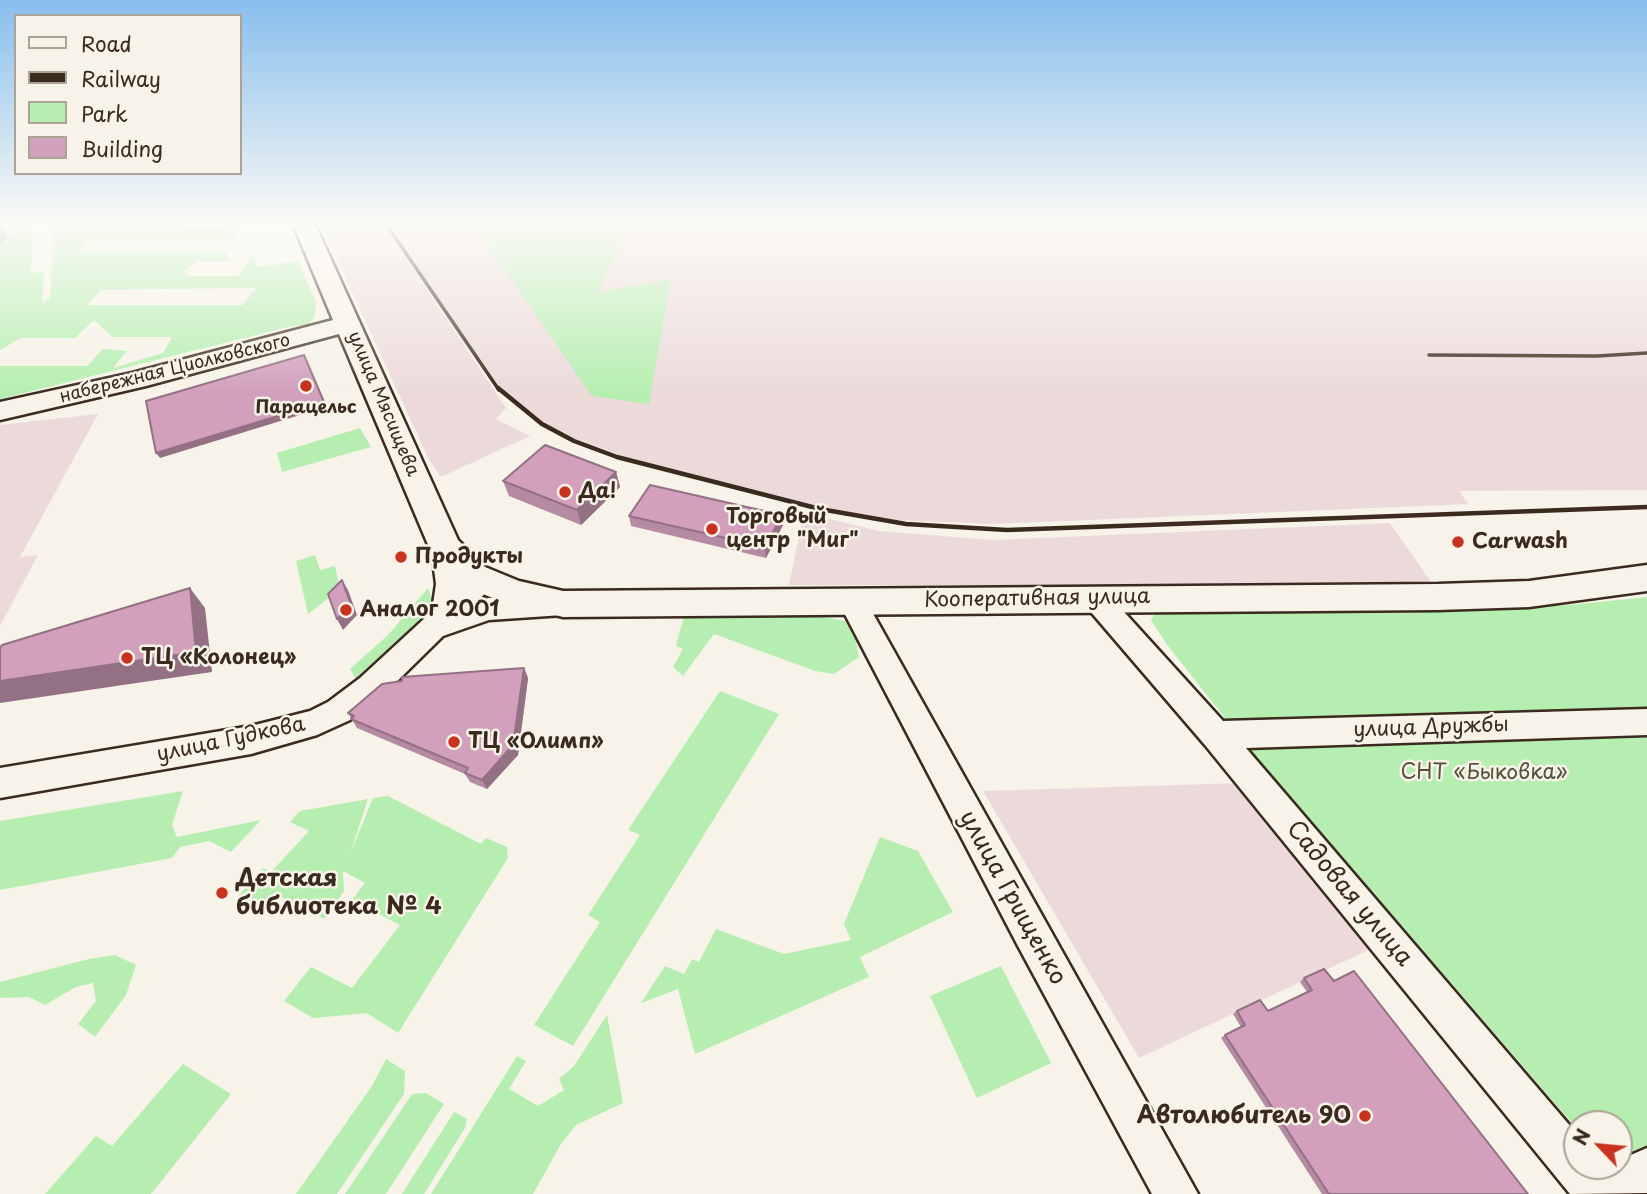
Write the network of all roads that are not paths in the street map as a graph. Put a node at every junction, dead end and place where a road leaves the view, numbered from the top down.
1 (329, 280) edge
2 (349, 323) junction
3 (0, 411) edge
4 (444, 546) junction
5 (1647, 578) edge
6 (482, 581) junction
7 (1096, 598) junction
8 (852, 601) junction
9 (563, 604) junction
10 (430, 631) junction
11 (1647, 722) edge
12 (1216, 735) junction
13 (0, 783) edge
14 (1647, 1170) edge
15 (1598, 1193) edge
16 (1176, 1194) edge

1 - 2 main road, улица Мясищева
2 - 3 main road, набережная Циолковского
2 - 4 main road, улица Мясищева
4 - 6 main road, Кооперативная улица
4 - 10 street, улица Гудкова
5 - 7 main road, Кооперативная улица
6 - 9 main road, Кооперативная улица
6 - 10 street, улица Гудкова
7 - 8 main road, Кооперативная улица
7 - 12 street, Садовая улица
8 - 9 main road, Кооперативная улица
8 - 16 street, улица Грищенко
9 - 10 street, улица Гудкова
10 - 13 street, улица Гудкова
11 - 12 street, улица Дружбы
12 - 15 street, Садовая улица
14 - 15 street

